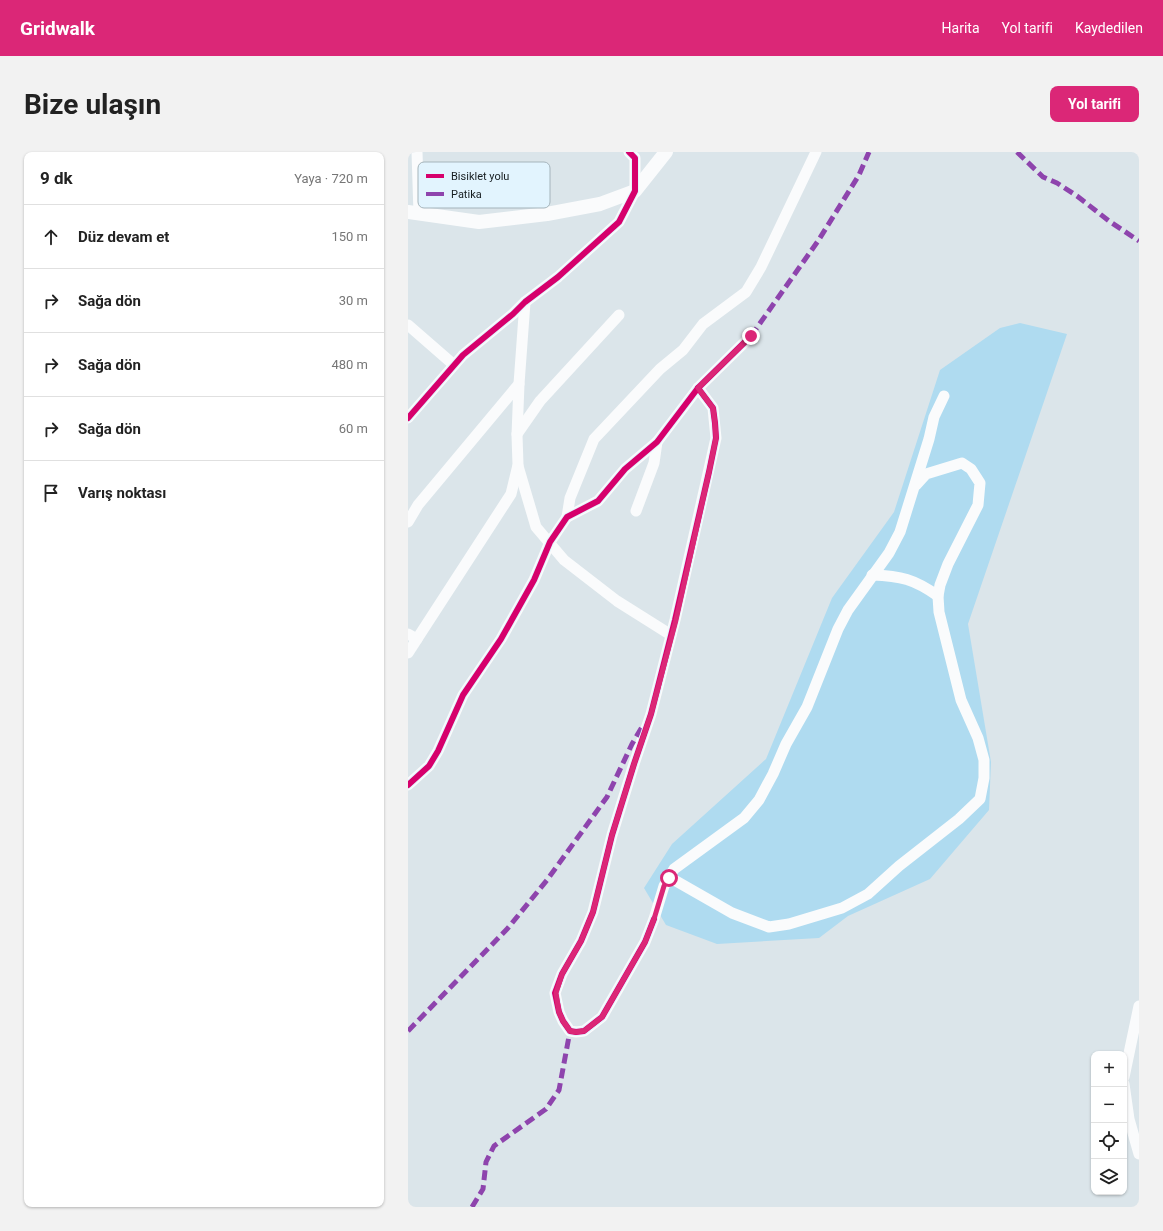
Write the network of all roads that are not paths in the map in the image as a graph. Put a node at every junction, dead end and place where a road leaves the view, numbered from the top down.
1 (417, 152) edge
2 (629, 152) edge
3 (666, 152) edge
4 (816, 152) edge
5 (635, 191) junction
6 (413, 213) edge
7 (525, 302) junction
8 (619, 315) dead end
9 (408, 325) edge
10 (751, 336) dead end
11 (454, 365) junction
12 (519, 384) junction
13 (698, 388) junction
14 (944, 396) dead end
15 (408, 417) edge
16 (517, 435) junction
17 (657, 442) junction
18 (518, 465) junction
19 (914, 487) junction
20 (636, 510) dead end
21 (567, 516) junction
22 (408, 522) edge
23 (550, 542) junction
24 (872, 575) junction
25 (938, 596) junction
26 (671, 635) junction
27 (413, 636) edge
28 (408, 653) edge
29 (408, 785) edge
30 (669, 878) junction
31 (1139, 1006) edge
32 (1127, 1063) edge
33 (1124, 1087) edge
34 (1139, 1154) edge

1 - 6 street
2 - 5 street
3 - 5 main road
4 - 21 street
5 - 6 main road
5 - 7 street
7 - 11 street
7 - 12 street
8 - 16 street
9 - 11 street
10 - 13 street
11 - 15 street
12 - 16 street
12 - 22 street
13 - 17 street
13 - 26 street
14 - 19 street
16 - 18 street
17 - 20 street
17 - 21 street
18 - 23 street
18 - 27 street
19 - 24 street
19 - 25 street
21 - 23 street
23 - 26 street
23 - 29 street
24 - 25 street
24 - 30 street
25 - 30 street
26 - 30 street
27 - 28 street
31 - 32 street
33 - 34 street

